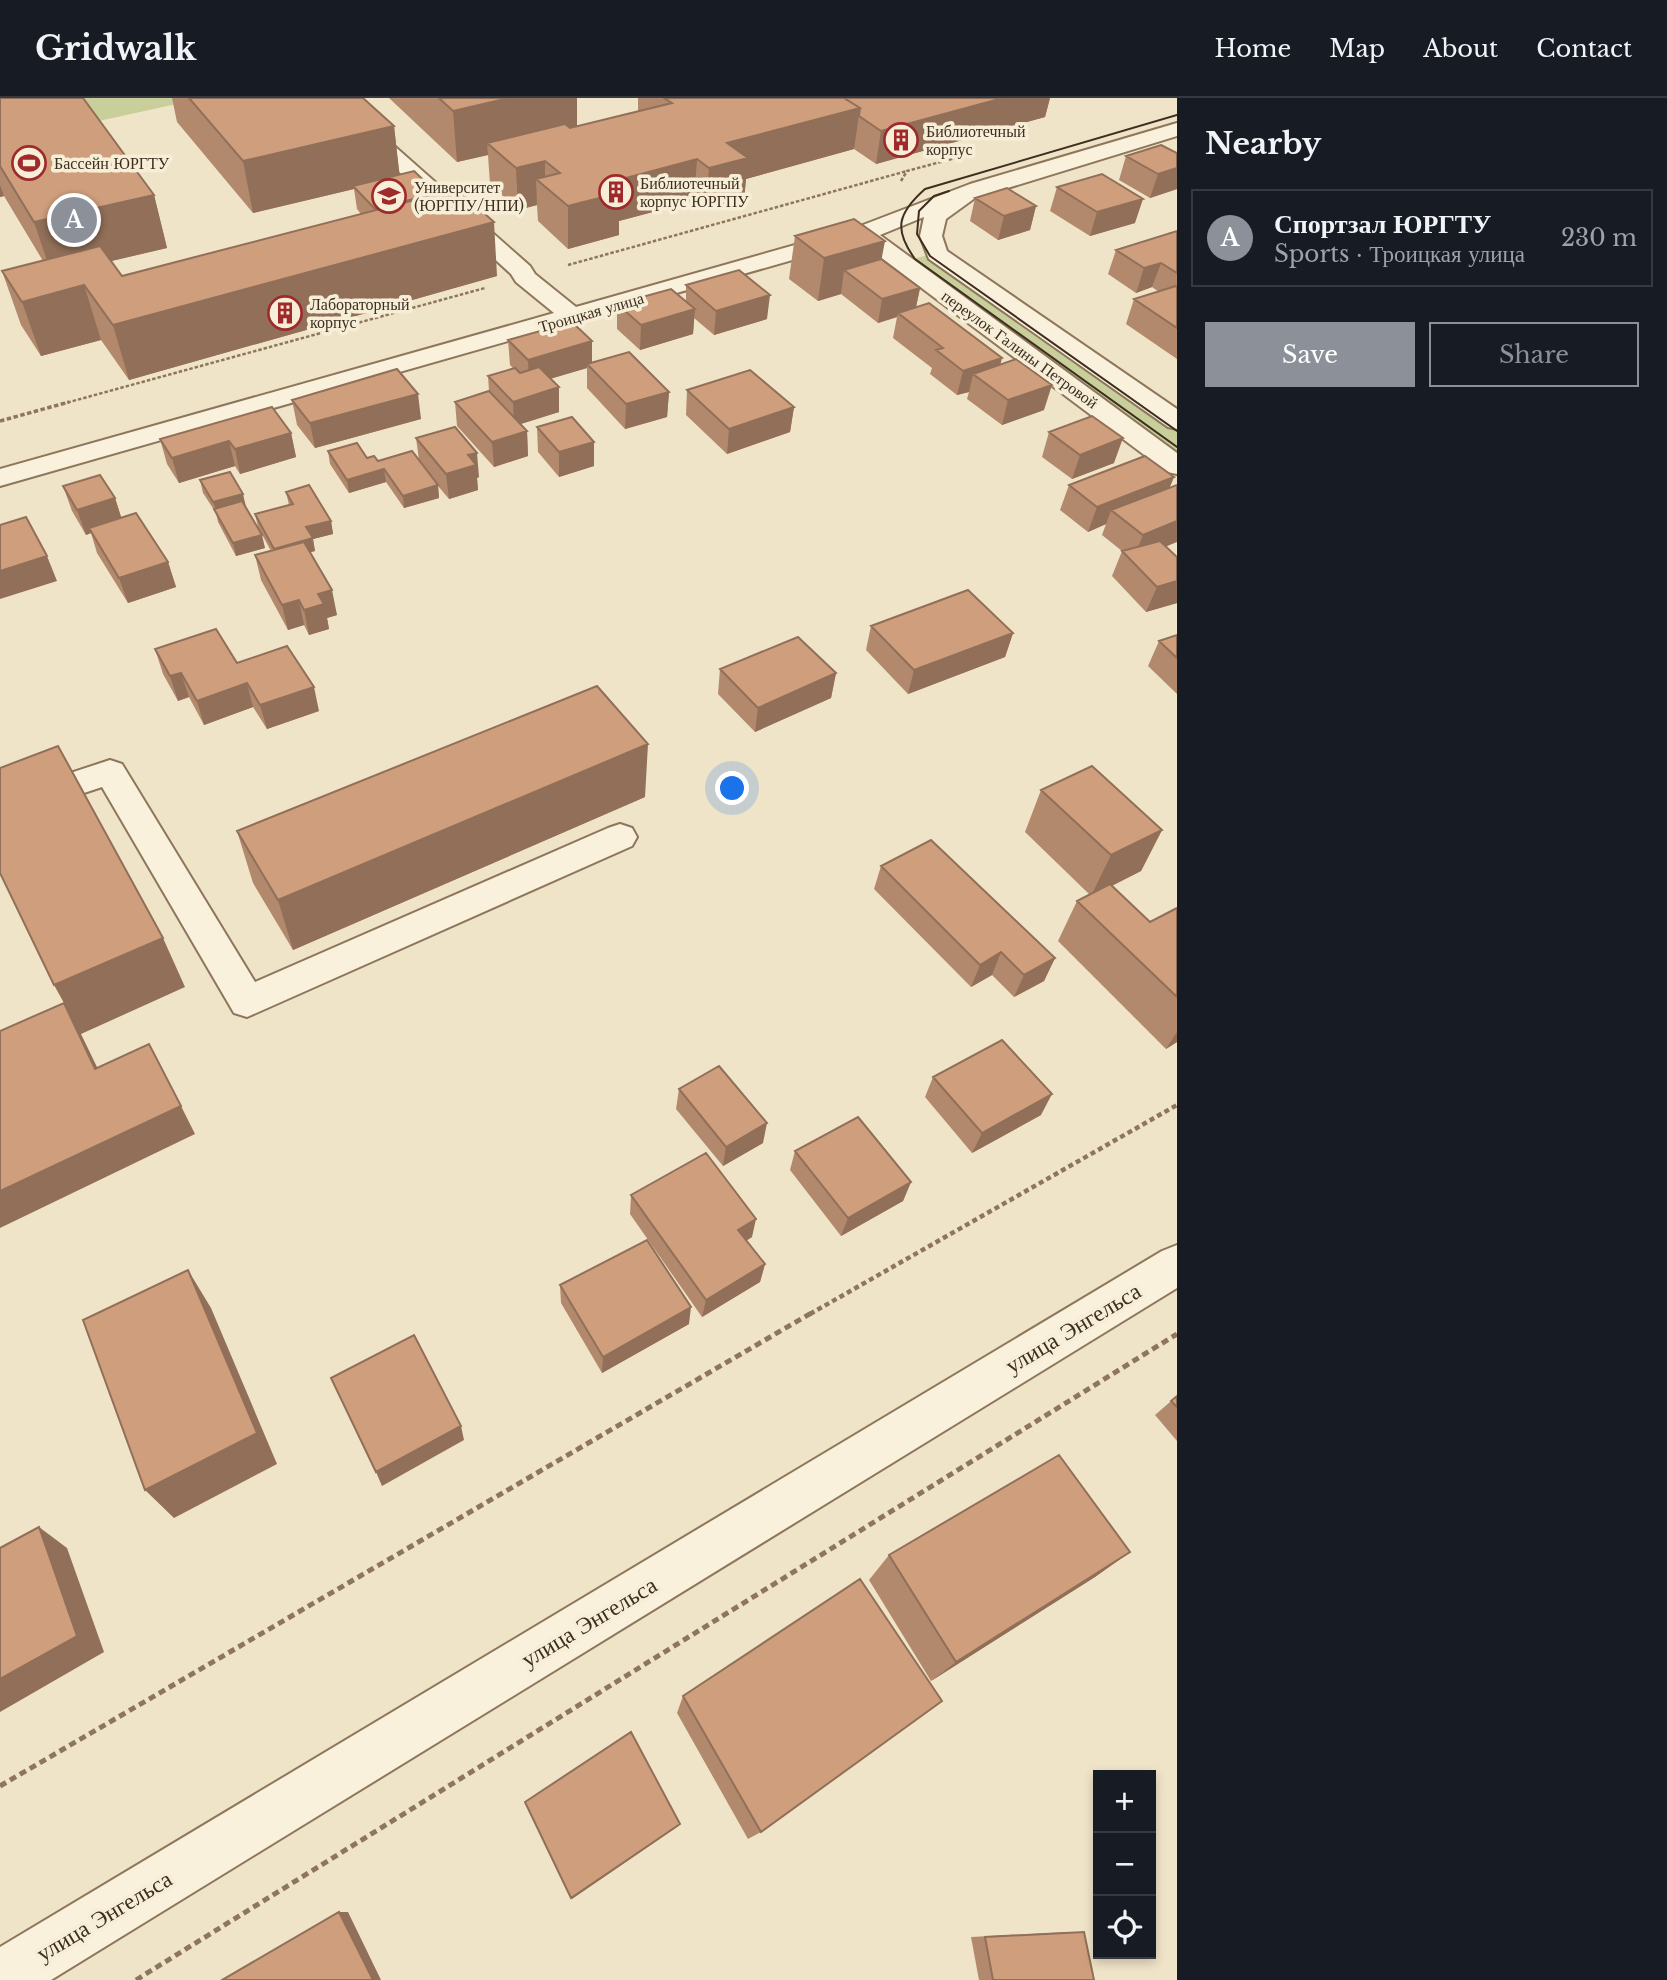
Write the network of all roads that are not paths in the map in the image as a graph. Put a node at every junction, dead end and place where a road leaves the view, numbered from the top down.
1 (328, 98) edge
2 (1177, 129) edge
3 (978, 189) junction
4 (863, 233) junction
5 (573, 317) junction
6 (1177, 421) edge
7 (1177, 466) edge
8 (0, 476) edge
9 (0, 808) edge
10 (620, 837) dead end
11 (1177, 1265) edge
12 (0, 1979) edge

1 - 5 street
2 - 3 street, Троицкая улица
3 - 4 street, Троицкая улица
3 - 6 street, переулок Галины Петровой
4 - 5 street, Троицкая улица
4 - 7 street, переулок Галины Петровой
5 - 8 street, Троицкая улица
9 - 10 street
11 - 12 street, улица Энгельса

